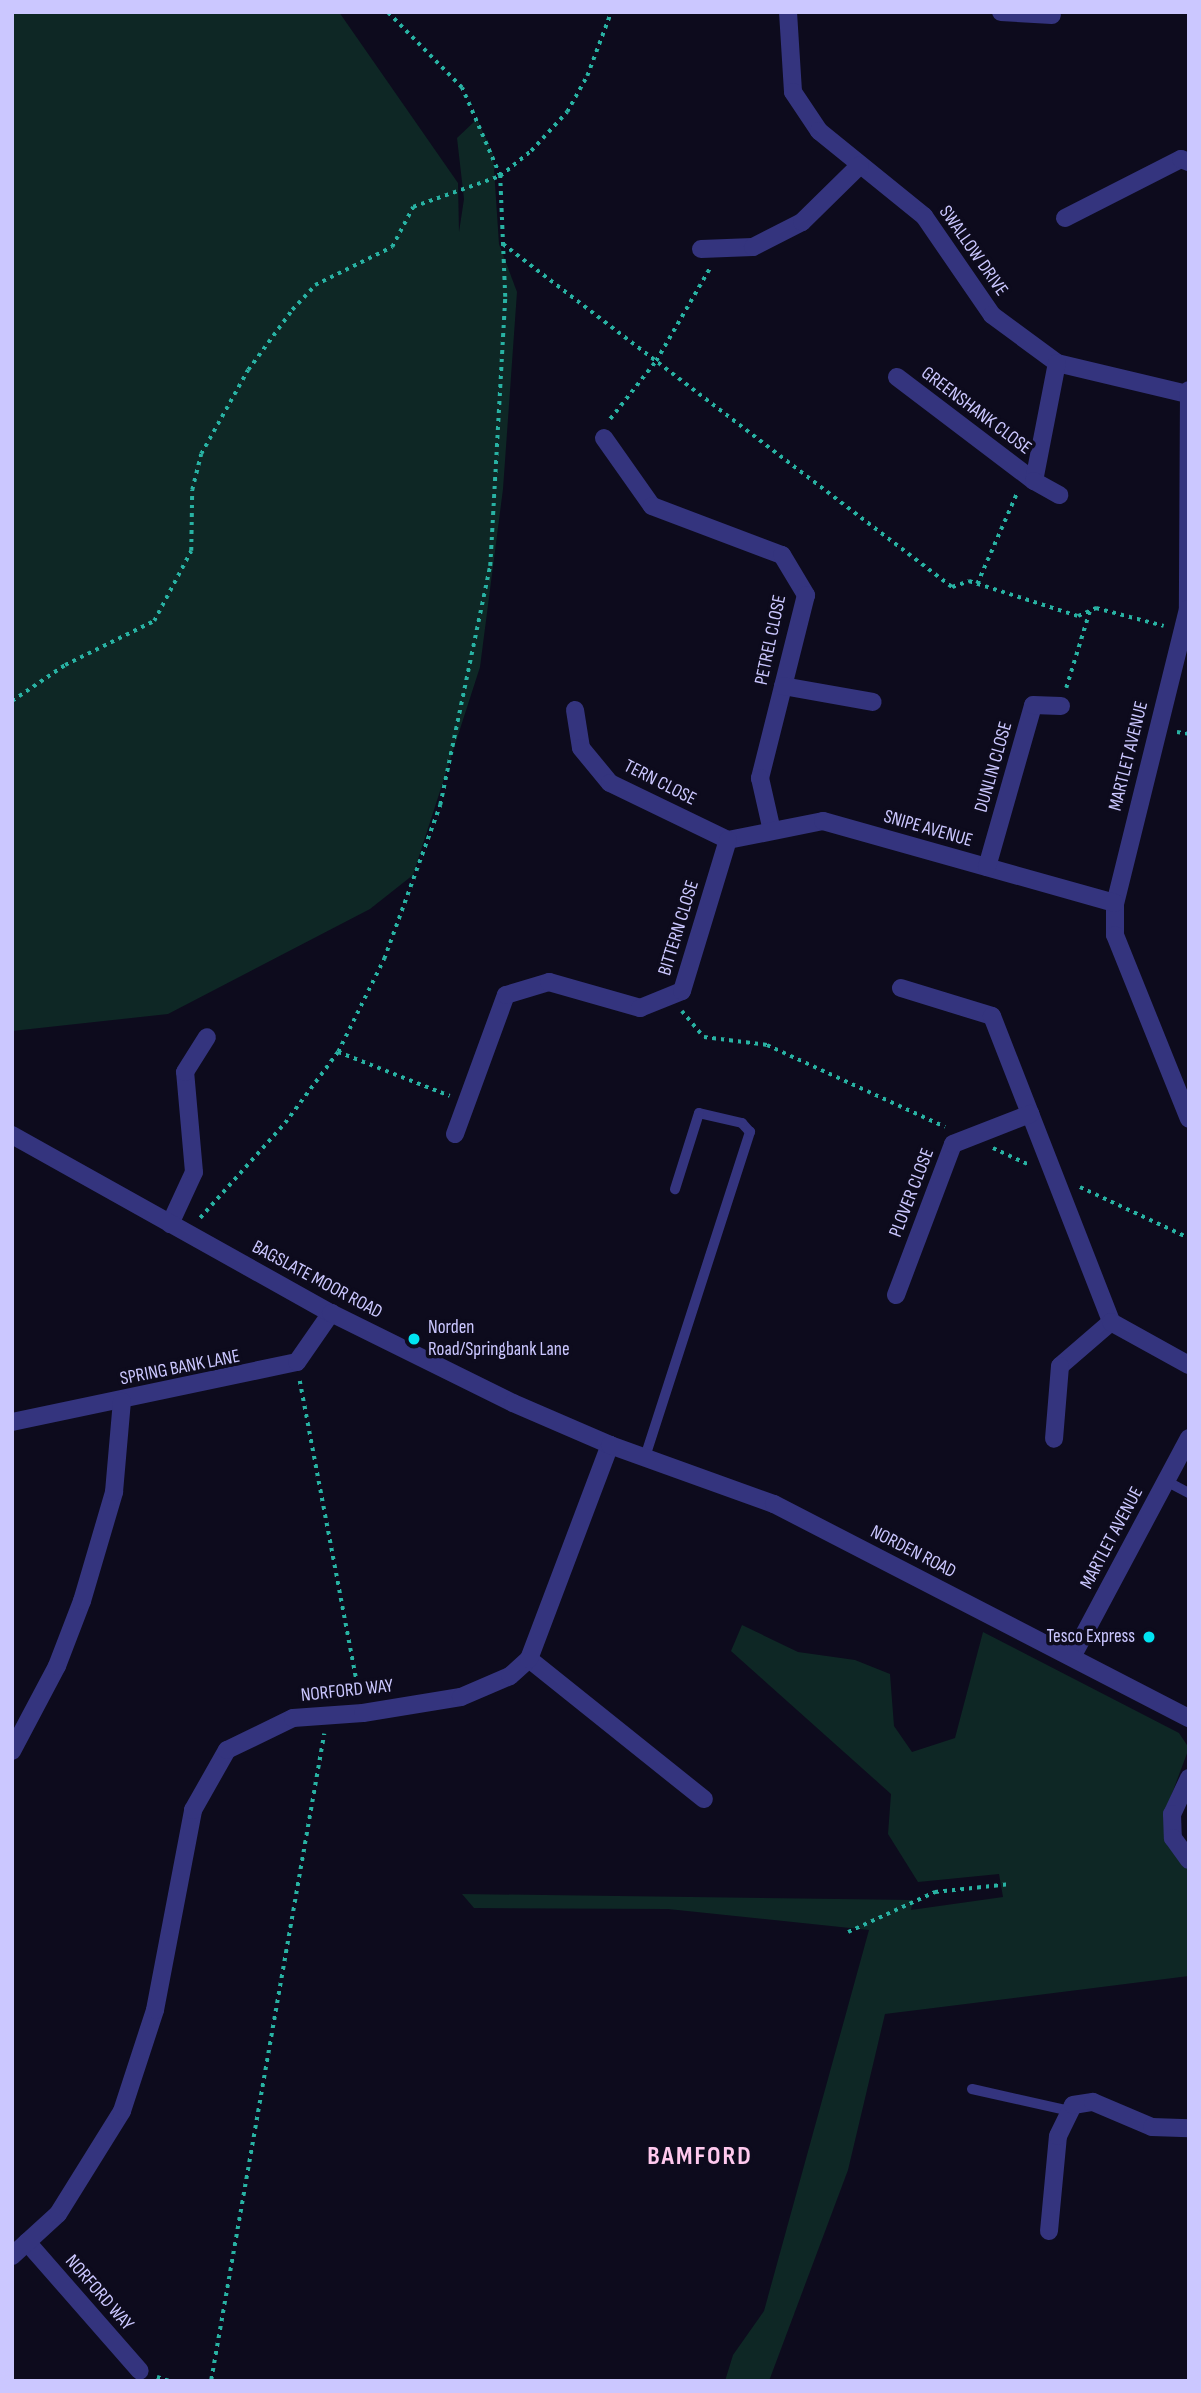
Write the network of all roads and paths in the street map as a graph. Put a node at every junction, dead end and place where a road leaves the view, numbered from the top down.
1 (387, 12) edge
2 (611, 12) edge
3 (788, 12) edge
4 (1002, 12) edge
5 (1052, 15) dead end
6 (1189, 162) edge
7 (860, 165) junction
8 (500, 176) junction
9 (1065, 218) dead end
10 (503, 244) junction
11 (721, 248) junction
12 (701, 249) dead end
13 (656, 361) junction
14 (1057, 363) junction
15 (897, 377) dead end
16 (1188, 392) edge
17 (604, 438) joint
18 (1030, 478) junction
19 (1059, 495) dead end
20 (978, 584) junction
21 (1188, 609) edge
22 (1090, 610) junction
23 (1182, 631) junction
24 (783, 686) junction
25 (12, 701) edge
26 (873, 702) dead end
27 (1061, 706) joint
28 (575, 710) dead end
29 (772, 831) junction
30 (729, 840) junction
31 (987, 867) junction
32 (1115, 903) junction
33 (901, 988) dead end
34 (669, 996) junction
35 (207, 1037) dead end
36 (338, 1052) junction
37 (1184, 1094) edge
38 (466, 1103) junction
39 (1030, 1114) junction
40 (1189, 1119) edge
41 (455, 1134) dead end
42 (12, 1135) edge
43 (969, 1138) junction
44 (1054, 1175) junction
45 (675, 1189) dead end
46 (170, 1224) junction
47 (187, 1232) junction
48 (1189, 1238) edge
49 (896, 1295) dead end
50 (331, 1313) junction
51 (1111, 1322) junction
52 (297, 1362) junction
53 (1189, 1365) edge
54 (122, 1401) junction
55 (12, 1422) edge
56 (1189, 1438) edge
57 (1054, 1439) dead end
58 (610, 1445) junction
59 (645, 1457) junction
60 (1166, 1481) junction
61 (1189, 1493) edge
62 (1072, 1657) junction
63 (529, 1659) junction
64 (328, 1713) junction
65 (363, 1713) junction
66 (1189, 1718) edge
67 (12, 1751) edge
68 (1189, 1777) edge
69 (704, 1799) dead end
70 (1189, 1860) edge
71 (1010, 1884) dead end
72 (848, 1932) dead end
73 (972, 2089) dead end
74 (1070, 2110) junction
75 (1189, 2128) edge
76 (1049, 2231) dead end
77 (27, 2242) junction
78 (12, 2256) edge
79 (141, 2376) edge
80 (211, 2381) edge

1 - 8 path
2 - 8 path
3 - 7 street, SWALLOW DRIVE
4 - 5 street
6 - 9 street
7 - 11 street
7 - 14 street, SWALLOW DRIVE
8 - 10 path
8 - 25 path
10 - 13 path
10 - 36 path
11 - 12 street
11 - 13 path
13 - 17 path
13 - 20 path
14 - 16 street, SWALLOW DRIVE
14 - 18 street, GREENSHANK CLOSE
15 - 18 street, GREENSHANK CLOSE
16 - 21 street, MARTLET AVENUE
17 - 24 street, PETREL CLOSE
18 - 19 street
18 - 20 path
20 - 22 path
21 - 23 street, MARTLET AVENUE
22 - 23 path
22 - 27 path
23 - 32 street, MARTLET AVENUE
24 - 26 street
24 - 29 street, PETREL CLOSE
27 - 31 street, DUNLIN CLOSE
28 - 30 street, TERN CLOSE
29 - 30 street, SNIPE AVENUE
29 - 31 street, SNIPE AVENUE
30 - 34 street, BITTERN CLOSE
31 - 32 street, SNIPE AVENUE
32 - 37 street, MARTLET AVENUE
33 - 39 street
34 - 38 street, BITTERN CLOSE
34 - 43 path
35 - 46 street
36 - 38 path
36 - 47 path
37 - 40 street, MARTLET AVENUE
38 - 41 street, BITTERN CLOSE
39 - 43 street, PLOVER CLOSE
39 - 44 street
42 - 46 street, BAGSLATE MOOR ROAD
43 - 44 path
43 - 49 street, PLOVER CLOSE
44 - 48 path
44 - 51 street
45 - 59 lane
46 - 47 street, BAGSLATE MOOR ROAD
47 - 50 street, BAGSLATE MOOR ROAD
50 - 52 street
50 - 58 street, BAGSLATE MOOR ROAD
51 - 53 street
51 - 57 street
52 - 54 street, SPRING BANK LANE
52 - 65 path
54 - 55 street, SPRING BANK LANE
54 - 67 street
56 - 60 street, MARTLET AVENUE
58 - 59 street, NORDEN ROAD
58 - 63 street
59 - 62 street, NORDEN ROAD
60 - 61 lane
60 - 62 street, MARTLET AVENUE
62 - 66 street, NORDEN ROAD
63 - 65 street, NORFORD WAY
63 - 69 street
64 - 65 street, NORFORD WAY
64 - 77 street, NORFORD WAY
64 - 80 path
68 - 70 street
71 - 72 path
73 - 74 lane
74 - 75 street
74 - 76 street
77 - 78 street, NORFORD WAY
77 - 79 street, NORFORD WAY

